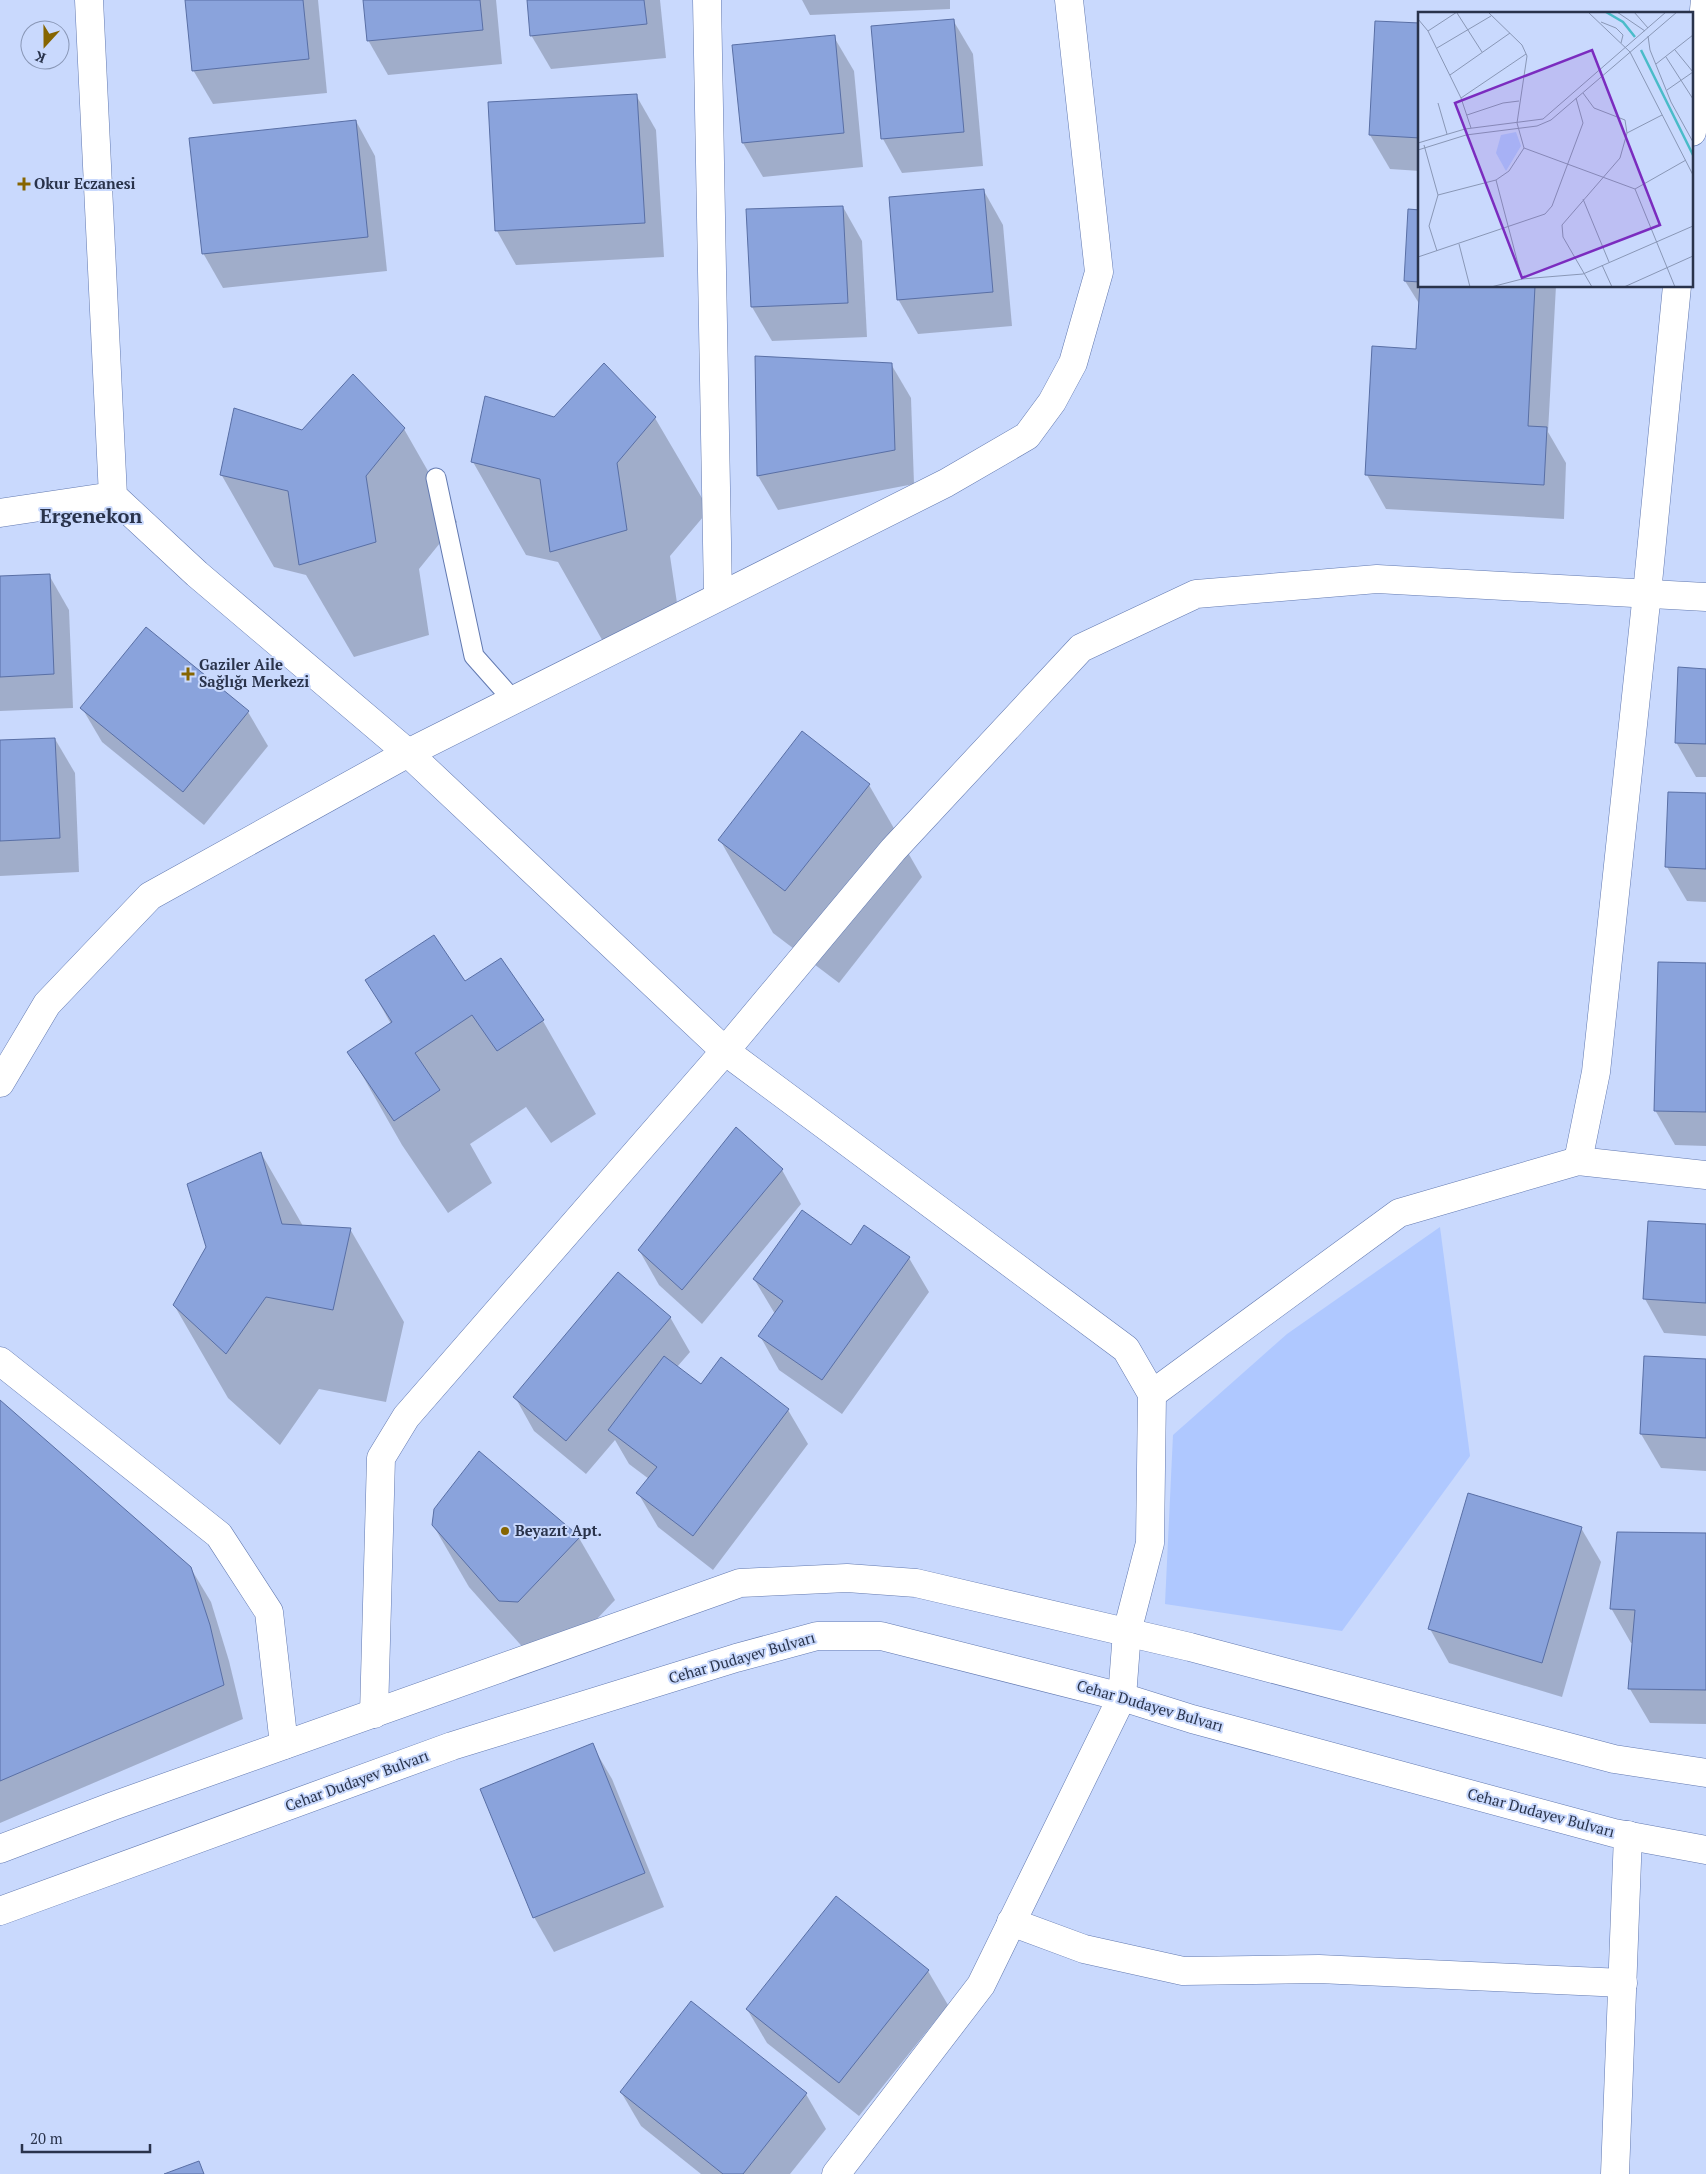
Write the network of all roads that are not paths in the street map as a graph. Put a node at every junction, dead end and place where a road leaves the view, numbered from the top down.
1 (89, 0) edge
2 (707, 0) edge
3 (1070, 0) edge
4 (1705, 0) edge
5 (1694, 112) edge
6 (1677, 288) edge
7 (436, 478) dead end
8 (113, 496) junction
9 (0, 513) edge
10 (1647, 593) junction
11 (718, 596) junction
12 (1706, 597) edge
13 (513, 700) junction
14 (408, 753) junction
15 (725, 1051) junction
16 (0, 1083) edge
17 (1578, 1161) junction
18 (1706, 1175) edge
19 (0, 1361) edge
20 (1152, 1394) junction
21 (1127, 1632) junction
22 (1122, 1697) junction
23 (374, 1714) junction
24 (284, 1745) junction
25 (1706, 1773) edge
26 (1628, 1835) junction
27 (0, 1849) edge
28 (1706, 1850) edge
29 (0, 1911) edge
30 (1011, 1922) junction
31 (1623, 1983) junction
32 (836, 2174) edge
33 (1615, 2174) edge

1 - 8 street
2 - 11 street
3 - 11 street
4 - 5 street
6 - 10 street
7 - 13 lane
8 - 9 street
8 - 14 street
10 - 12 street
10 - 15 street
10 - 17 street
11 - 13 street
13 - 14 street
14 - 15 street
14 - 16 street
15 - 20 street
15 - 23 street
17 - 18 street
17 - 20 street
19 - 24 street
20 - 21 street
21 - 22 street
21 - 23 street
21 - 25 street
22 - 26 street, Cehar Dudayev Bulvarı
22 - 29 street, Cehar Dudayev Bulvarı
22 - 30 street
23 - 24 street
24 - 27 street
26 - 28 street, Cehar Dudayev Bulvarı
26 - 31 street
30 - 31 street
30 - 32 street
31 - 33 street

